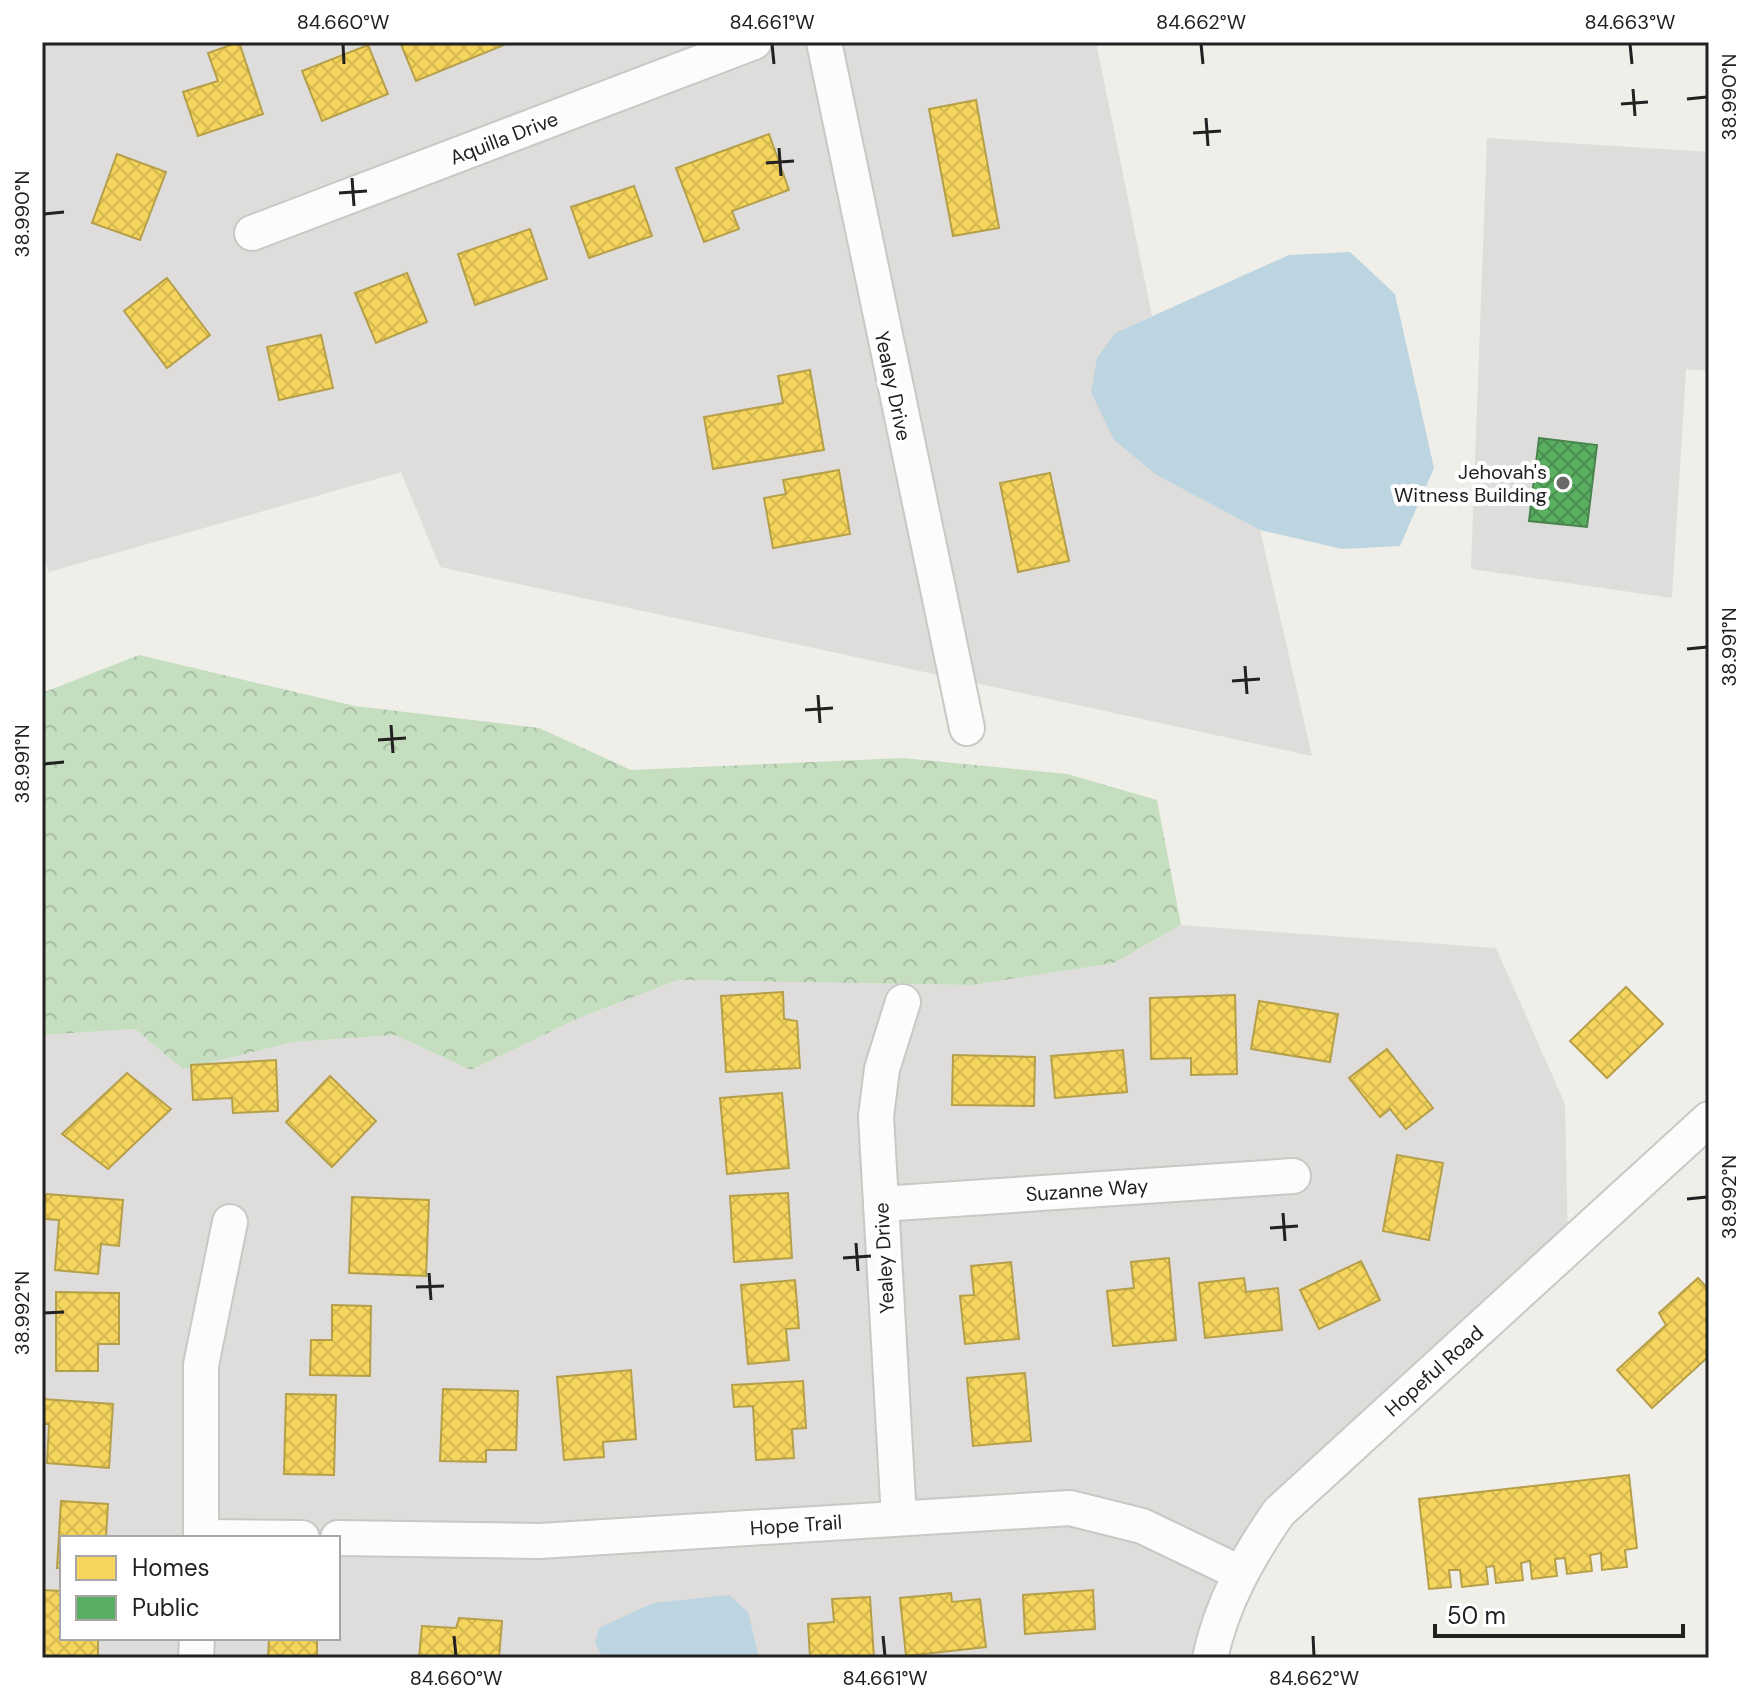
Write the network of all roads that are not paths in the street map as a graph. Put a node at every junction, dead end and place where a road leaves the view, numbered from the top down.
1 (754, 42) edge
2 (824, 42) edge
3 (252, 233) dead end
4 (967, 728) dead end
5 (903, 1002) dead end
6 (1709, 1119) edge
7 (1293, 1176) dead end
8 (881, 1204) junction
9 (230, 1222) dead end
10 (899, 1518) junction
11 (202, 1536) edge
12 (340, 1538) edge
13 (1240, 1573) junction
14 (1210, 1658) edge

1 - 3 street, Aquilla Drive
2 - 4 street, Yealey Drive
5 - 8 street, Yealey Drive
6 - 13 street, Hopeful Road
7 - 8 street, Suzanne Way
8 - 10 street, Yealey Drive
9 - 11 street
10 - 12 street, Hope Trail
10 - 13 street, Hope Trail
13 - 14 street, Hopeful Road

